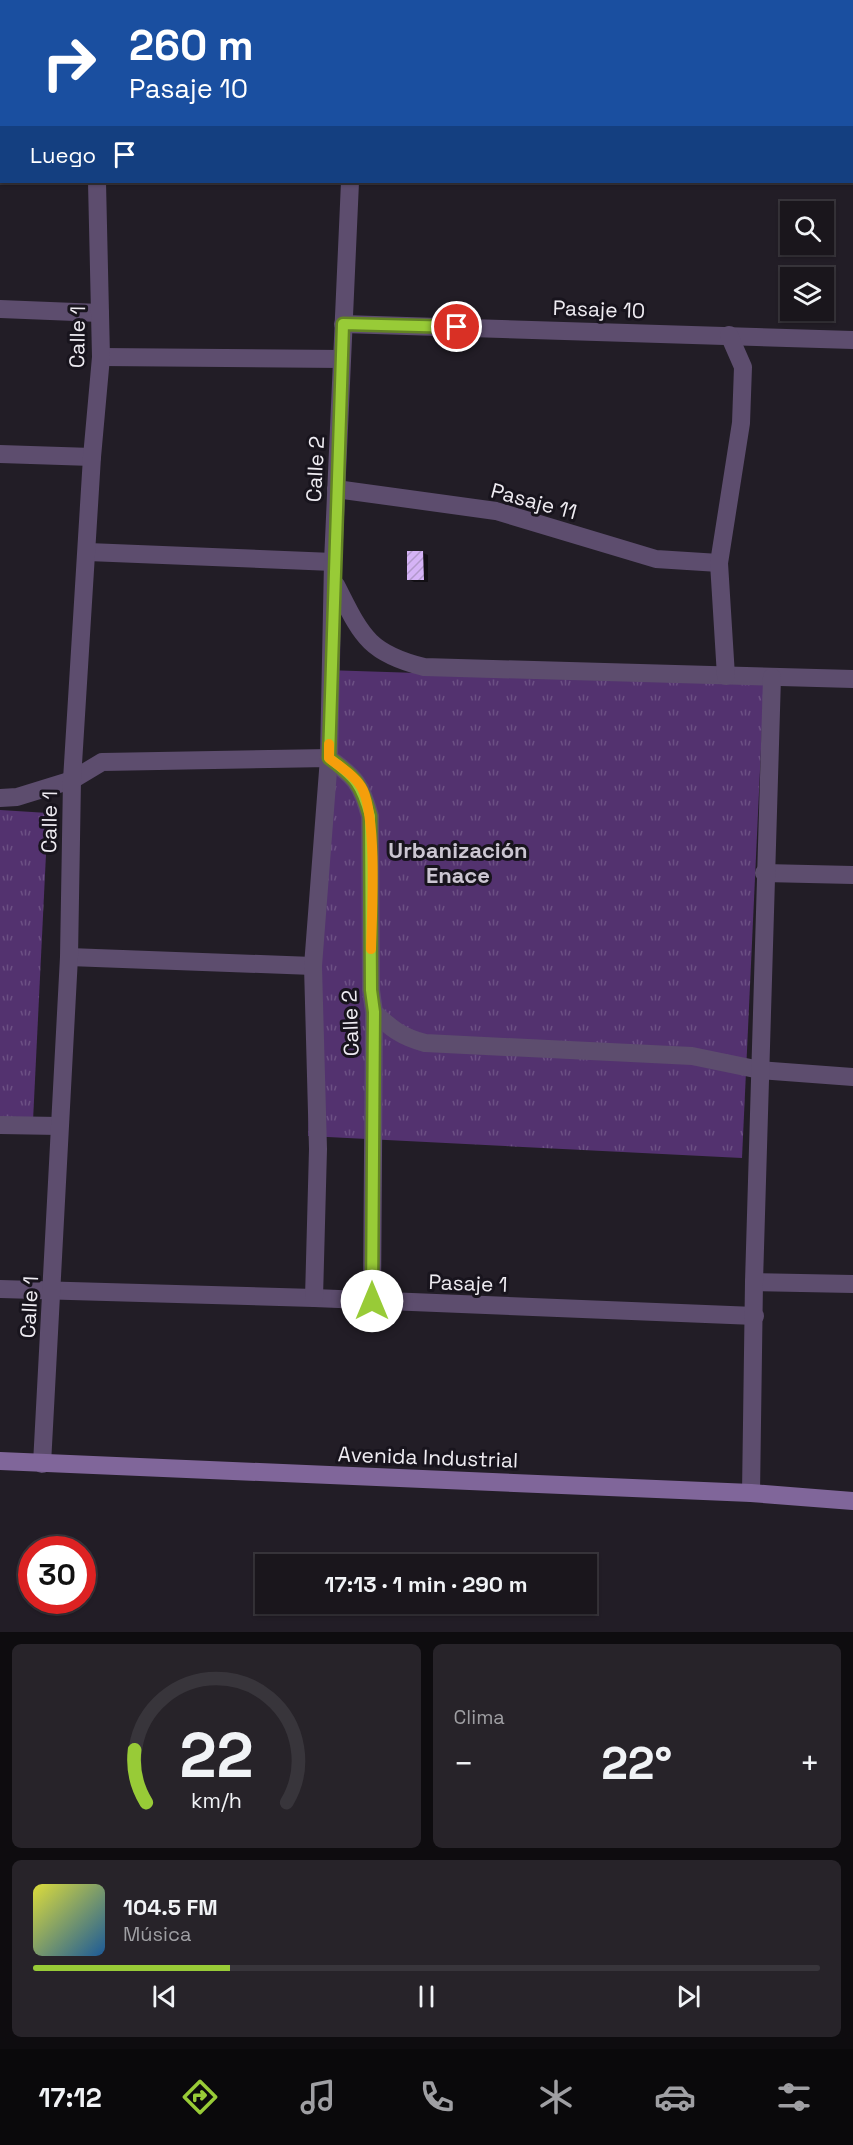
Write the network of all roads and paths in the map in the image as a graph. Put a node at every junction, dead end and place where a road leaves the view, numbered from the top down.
1 (96, 183) edge
2 (350, 183) edge
3 (0, 309) edge
4 (100, 313) junction
5 (343, 324) junction
6 (729, 335) junction
7 (853, 340) edge
8 (101, 357) junction
9 (342, 359) junction
10 (0, 454) edge
11 (92, 457) junction
12 (336, 489) junction
13 (88, 552) junction
14 (333, 562) junction
15 (719, 563) junction
16 (335, 581) junction
17 (726, 676) junction
18 (772, 677) junction
19 (853, 679) edge
20 (329, 758) junction
21 (72, 780) junction
22 (0, 798) edge
23 (764, 873) junction
24 (853, 875) edge
25 (69, 957) junction
26 (313, 966) junction
27 (374, 1012) junction
28 (760, 1070) junction
29 (853, 1077) edge
30 (0, 1125) edge
31 (59, 1126) junction
32 (754, 1282) junction
33 (853, 1284) edge
34 (0, 1289) edge
35 (53, 1291) junction
36 (314, 1298) junction
37 (372, 1301) junction
38 (754, 1316) junction
39 (0, 1461) edge
40 (42, 1464) junction
41 (751, 1493) junction
42 (853, 1501) edge

1 - 4 street, Calle 1
2 - 5 street, Calle 2
3 - 4 street
4 - 8 street, Calle 1
5 - 6 street, Pasaje 10
5 - 9 street, Calle 2
6 - 7 street, Pasaje 10
6 - 15 street
8 - 9 street
8 - 11 street, Calle 1
9 - 12 street, Calle 2
10 - 11 street
11 - 13 street, Calle 1
12 - 14 street, Calle 2
12 - 15 street, Pasaje 11
13 - 14 street
13 - 21 street, Calle 1
14 - 16 street, Calle 2
15 - 17 street
16 - 17 street
16 - 20 street, Calle 2
17 - 18 street
18 - 19 street
18 - 23 street
20 - 21 street
20 - 26 street, Calle 2
20 - 27 street, Calle 2
21 - 22 street
21 - 25 street, Calle 1
23 - 24 street
23 - 28 street
25 - 26 street
25 - 31 street, Calle 1
26 - 36 street, Calle 2
27 - 28 street
27 - 37 street, Calle 2
28 - 29 street
28 - 32 street
30 - 31 street
31 - 35 street, Calle 1
32 - 33 street
32 - 38 street
34 - 35 street, Pasaje 1
35 - 36 street, Pasaje 1
35 - 40 street, Calle 1
36 - 37 street, Pasaje 1
37 - 38 street, Pasaje 1
38 - 41 street
39 - 40 street, Avenida Industrial
40 - 41 street, Avenida Industrial
41 - 42 street, Avenida Industrial

